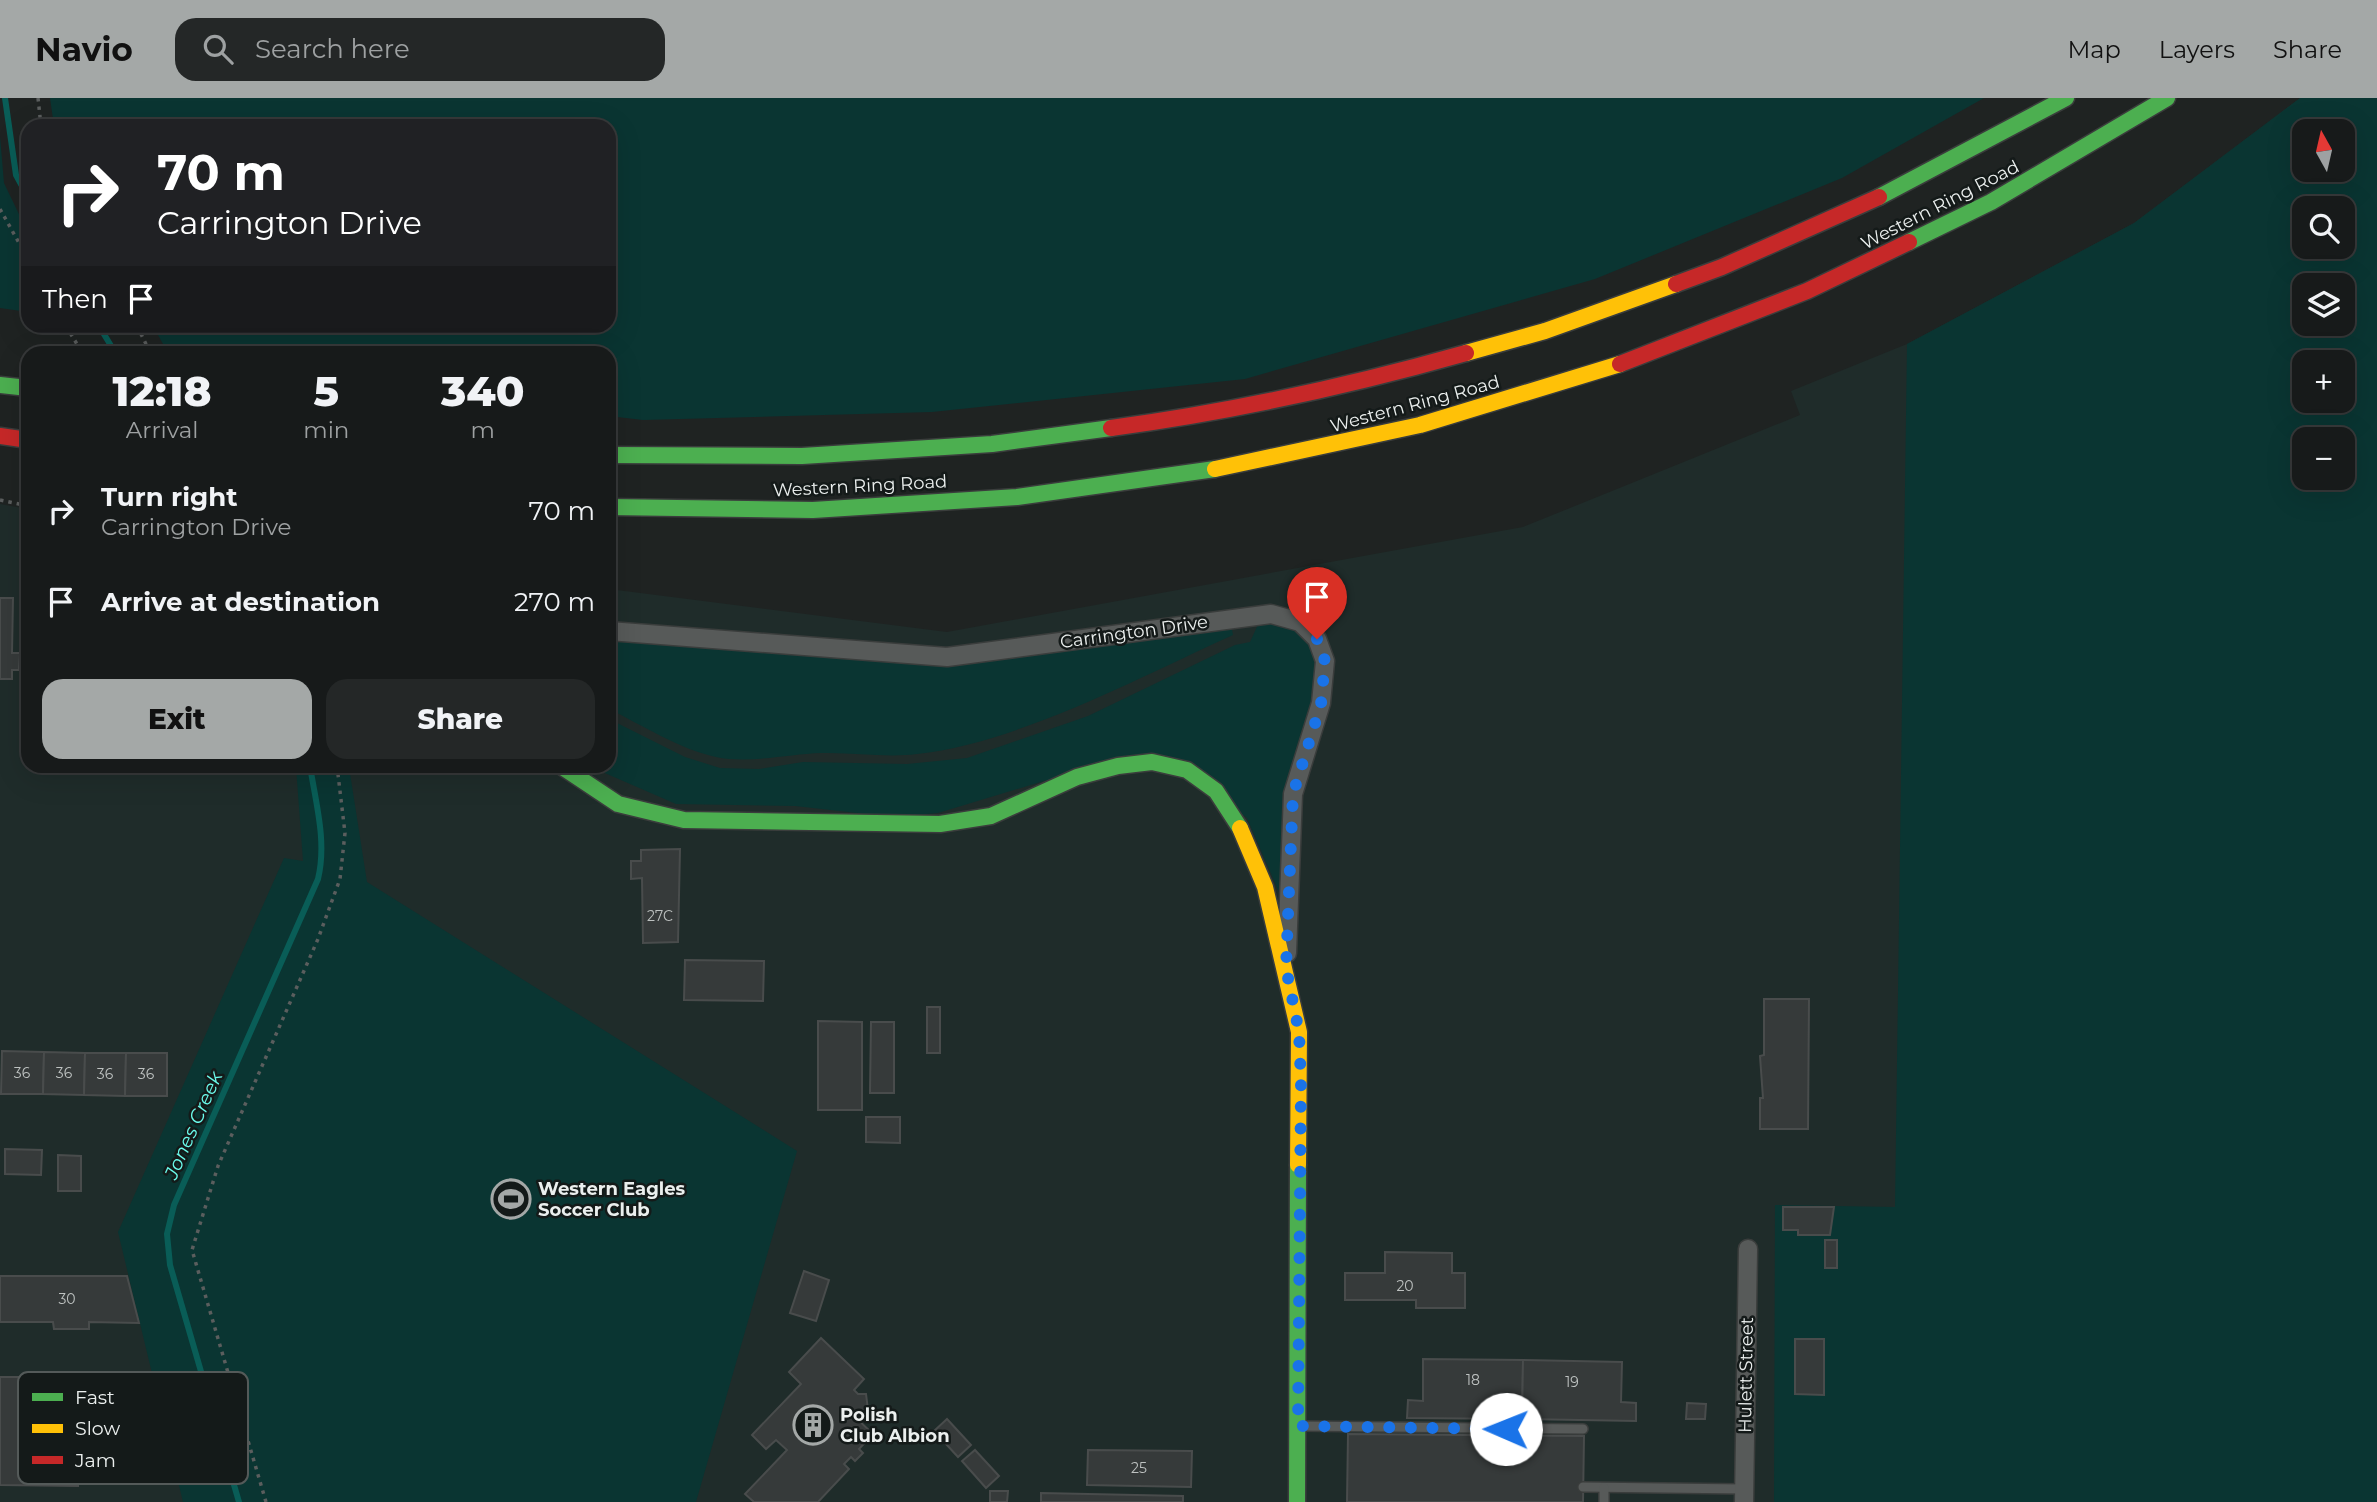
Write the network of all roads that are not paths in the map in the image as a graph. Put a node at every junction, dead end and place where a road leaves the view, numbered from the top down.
1 (2066, 98) edge
2 (2167, 98) edge
3 (0, 385) edge
4 (21, 387) edge
5 (0, 436) edge
6 (21, 439) edge
7 (616, 455) edge
8 (616, 507) edge
9 (616, 632) edge
10 (572, 773) edge
11 (1286, 968) junction
12 (1748, 1249) dead end
13 (1298, 1426) junction
14 (1583, 1429) dead end
15 (1583, 1487) dead end
16 (1604, 1488) junction
17 (1744, 1495) edge
18 (1297, 1502) edge
19 (1604, 1502) edge

1 - 7 main road, Western Ring Road
2 - 8 main road, Western Ring Road
3 - 4 main road
5 - 6 main road
9 - 11 street, Carrington Drive
10 - 11 main road, Carrington Drive
11 - 13 main road, Carrington Drive
12 - 17 street, Hulett Street
13 - 14 lane
13 - 18 main road, Carrington Drive
15 - 16 lane
16 - 17 lane
16 - 19 lane

